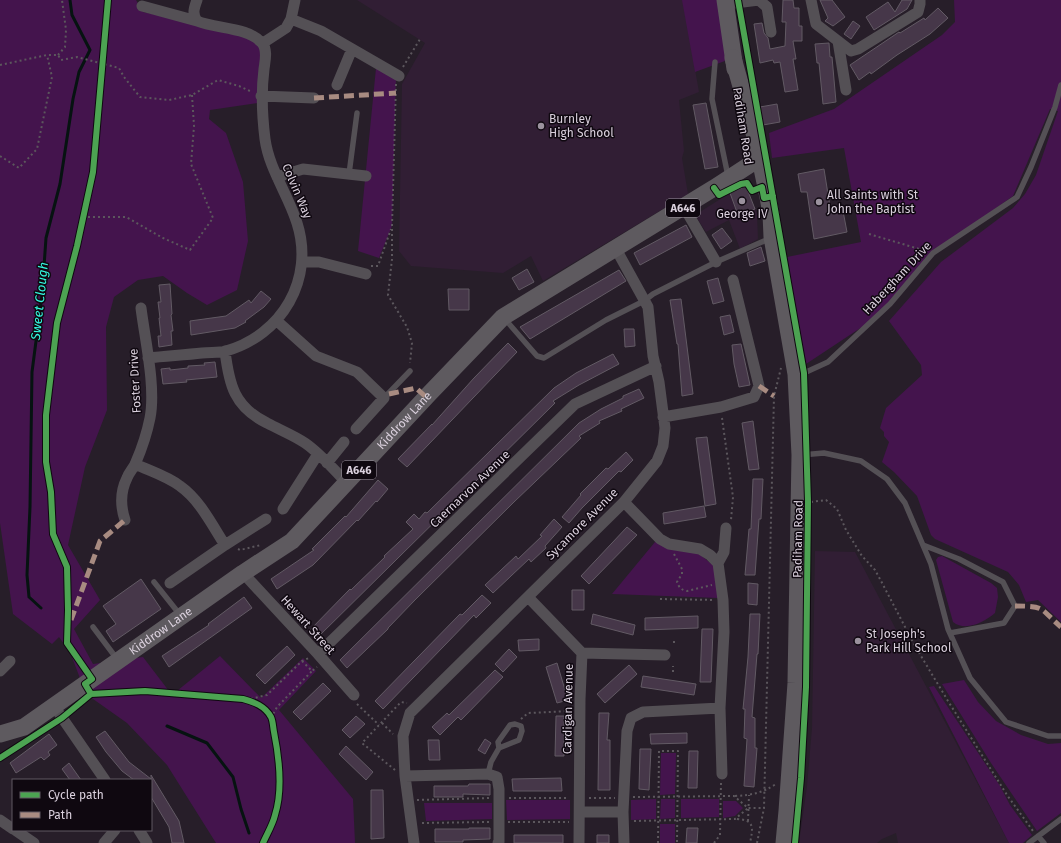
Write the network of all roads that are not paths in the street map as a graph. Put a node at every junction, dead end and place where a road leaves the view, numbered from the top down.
1 (197, 0) edge
2 (295, 0) edge
3 (811, 0) edge
4 (920, 0) edge
5 (725, 3) edge
6 (142, 6) dead end
7 (291, 19) junction
8 (199, 22) junction
9 (771, 32) dead end
10 (838, 41) junction
11 (263, 43) junction
12 (352, 49) junction
13 (715, 62) dead end
14 (399, 76) road end
15 (337, 85) dead end
16 (1061, 85) edge
17 (846, 90) dead end
18 (261, 96) junction
19 (314, 98) dead end
20 (357, 113) dead end
21 (754, 162) junction
22 (349, 174) junction
23 (366, 176) dead end
24 (277, 178) junction
25 (728, 178) junction
26 (684, 207) junction
27 (772, 238) junction
28 (616, 249) junction
29 (302, 262) junction
30 (716, 262) junction
31 (366, 274) road end
32 (733, 280) dead end
33 (644, 300) junction
34 (141, 308) dead end
35 (504, 318) junction
36 (277, 321) junction
37 (225, 351) junction
38 (148, 358) junction
39 (656, 366) junction
40 (789, 370) junction
41 (410, 372) road end
42 (384, 398) junction
43 (663, 417) junction
44 (356, 429) dead end
45 (344, 442) dead end
46 (318, 454) junction
47 (800, 455) junction
48 (327, 463) junction
49 (135, 464) junction
50 (347, 483) junction
51 (624, 502) junction
52 (283, 509) dead end
53 (266, 519) dead end
54 (125, 520) dead end
55 (726, 528) road end
56 (226, 544) junction
57 (924, 545) junction
58 (718, 563) junction
59 (243, 573) junction
60 (154, 582) dead end
61 (170, 583) dead end
62 (528, 597) junction
63 (181, 616) junction
64 (93, 627) dead end
65 (950, 633) junction
66 (582, 653) junction
67 (665, 655) dead end
68 (321, 657) junction
69 (118, 660) junction
70 (10, 661) dead end
71 (0, 671) edge
72 (354, 695) road end
73 (54, 706) junction
74 (720, 708) junction
75 (0, 734) edge
76 (1061, 736) edge
77 (499, 748) junction
78 (488, 774) junction
79 (722, 774) road end
80 (405, 777) junction
81 (104, 779) edge
82 (580, 812) junction
83 (623, 812) junction
84 (1061, 819) edge
85 (0, 820) edge
86 (12, 828) edge
87 (17, 831) edge
88 (114, 831) edge
89 (140, 831) edge
90 (1038, 836) junction
91 (34, 843) edge
92 (104, 843) edge
93 (147, 843) edge
94 (414, 843) edge
95 (498, 843) edge
96 (579, 843) edge
97 (624, 843) edge
98 (784, 843) edge
99 (1029, 843) edge
100 (1044, 843) edge

1 - 8 street
2 - 7 street
3 - 10 street
4 - 10 street
5 - 9 street
5 - 21 main road, Padiham Road
6 - 8 street
7 - 11 street
7 - 12 street
8 - 11 street
10 - 17 street
11 - 18 street, Colvin Way
12 - 14 street
12 - 15 street
13 - 25 lane
16 - 40 lane, Habergham Drive
18 - 19 street
18 - 24 street, Colvin Way
20 - 22 lane
21 - 25 main road, Kiddrow Lane / A646
21 - 27 main road, Padiham Road
22 - 23 street
22 - 24 street
24 - 29 street, Colvin Way
25 - 26 main road, Kiddrow Lane / A646
26 - 28 main road, Kiddrow Lane / A646
26 - 30 street
27 - 30 lane
27 - 40 main road, Padiham Road
28 - 33 street, Sycamore Avenue
28 - 35 main road, Kiddrow Lane / A646
29 - 31 street
29 - 36 street, Colvin Way
30 - 33 lane
32 - 43 street
33 - 35 lane
33 - 39 street, Sycamore Avenue
34 - 38 street, Foster Drive
35 - 50 main road, Kiddrow Lane / A646
36 - 37 street, Colvin Way
36 - 42 street
37 - 38 street, Colvin Way
37 - 46 street
38 - 49 street, Foster Drive
39 - 43 street, Sycamore Avenue
39 - 68 street, Caernarvon Avenue
40 - 47 main road, Padiham Road
41 - 42 lane
42 - 44 street
43 - 51 street, Sycamore Avenue
45 - 48 street
46 - 48 street
46 - 52 street
47 - 57 lane
47 - 98 main road, Padiham Road
48 - 50 street
49 - 54 street, Foster Drive
49 - 56 street
50 - 59 main road, Kiddrow Lane / A646
51 - 58 street
51 - 62 street, Sycamore Avenue
53 - 56 street
55 - 58 street
56 - 61 street
57 - 65 lane
57 - 65 lane
58 - 74 street
59 - 63 main road, Kiddrow Lane / A646
59 - 68 street, Hewart Street
60 - 63 lane
62 - 66 street, Cardigan Avenue
62 - 80 street, Sycamore Avenue
63 - 69 main road, Kiddrow Lane / A646
64 - 69 lane
65 - 76 lane
66 - 67 street
66 - 82 street, Cardigan Avenue
68 - 72 street, Hewart Street
69 - 73 main road, Kiddrow Lane / A646
70 - 71 street
73 - 75 main road, Kiddrow Lane / A646
73 - 81 street
74 - 79 street
74 - 83 street
77 - 77 lane
77 - 78 lane
78 - 80 street
78 - 95 street
80 - 94 street, Sycamore Avenue
82 - 83 street
82 - 96 street, Cardigan Avenue
83 - 97 street
84 - 90 lane
85 - 86 street
87 - 91 street
88 - 92 street
89 - 93 street
90 - 99 lane
90 - 100 lane

